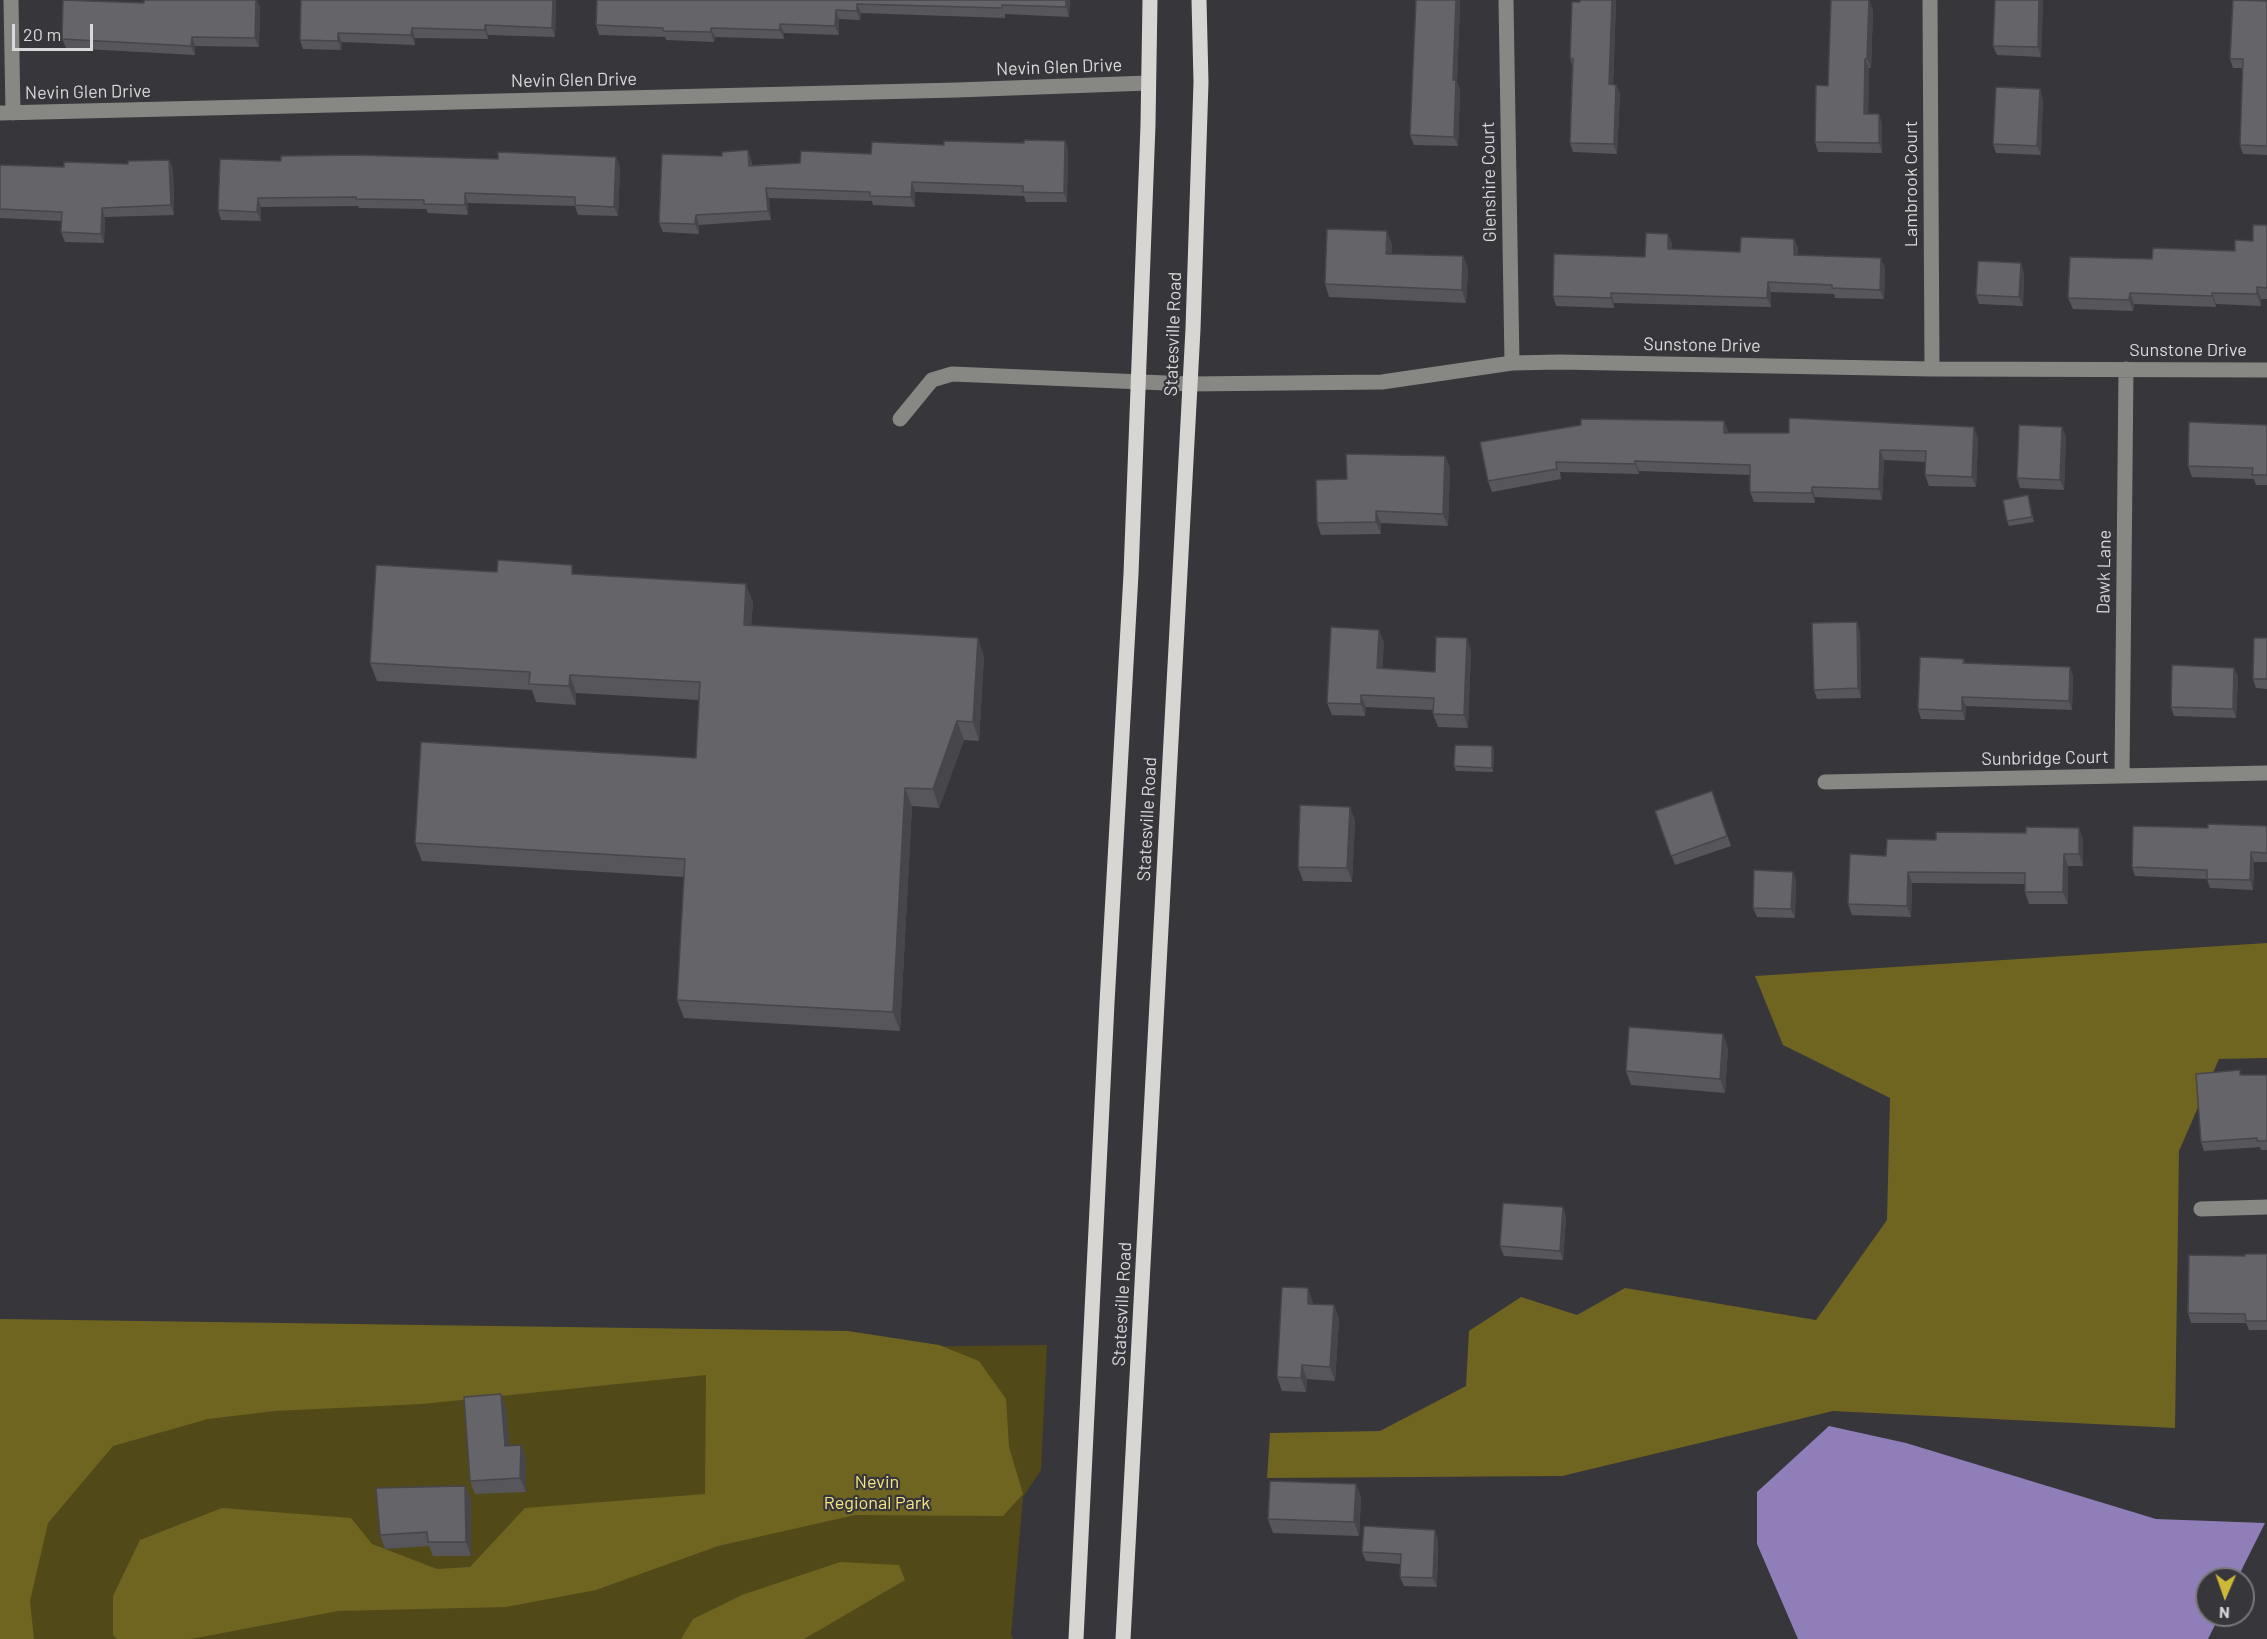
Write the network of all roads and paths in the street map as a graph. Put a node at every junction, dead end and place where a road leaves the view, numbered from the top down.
1 (11, 0) edge
2 (1150, 0) edge
3 (1199, 0) edge
4 (1506, 0) edge
5 (1930, 0) edge
6 (1148, 83) junction
7 (6, 113) edge
8 (1512, 363) junction
9 (1932, 369) junction
10 (2126, 369) junction
11 (2267, 370) edge
12 (1138, 382) junction
13 (1190, 384) junction
14 (900, 419) dead end
15 (2267, 773) edge
16 (2122, 776) junction
17 (1825, 782) dead end
18 (2267, 1207) edge
19 (2201, 1209) dead end
20 (1076, 1639) edge
21 (1123, 1639) edge

1 - 7 street
2 - 6 main road, Statesville Road
3 - 13 main road, Statesville Road
4 - 8 street, Glenshire Court
5 - 9 street, Lambrook Court
6 - 7 street, Nevin Glen Drive
6 - 12 main road, Statesville Road
8 - 9 street, Sunstone Drive
8 - 13 street, Sunstone Drive
9 - 10 street, Sunstone Drive
10 - 11 street, Sunstone Drive
10 - 16 street, Dawk Lane
12 - 13 street, Sunstone Drive
12 - 14 street, Sunstone Drive
12 - 20 main road, Statesville Road
13 - 21 main road, Statesville Road
15 - 16 street, Sunbridge Court
16 - 17 street, Sunbridge Court
18 - 19 street

